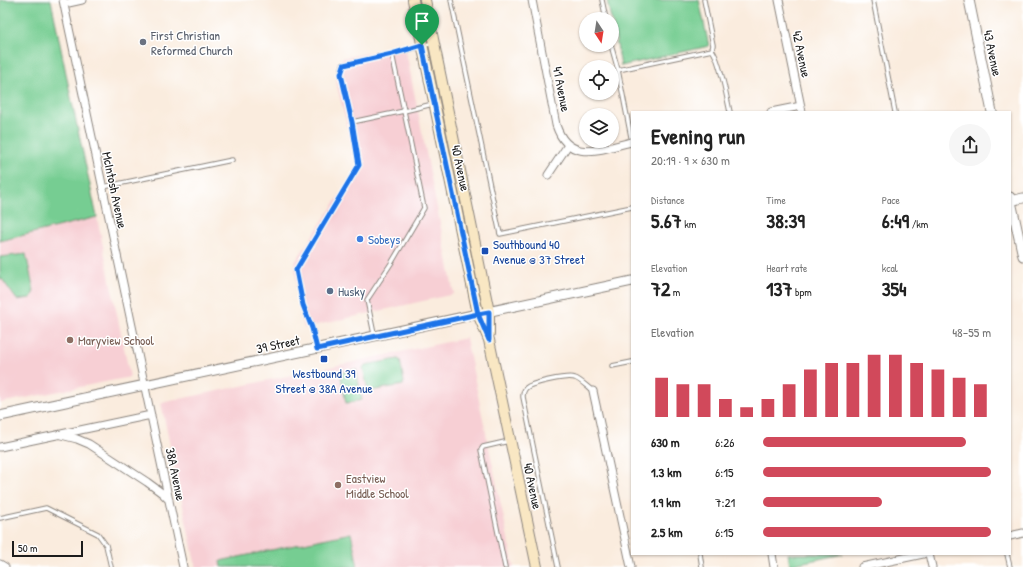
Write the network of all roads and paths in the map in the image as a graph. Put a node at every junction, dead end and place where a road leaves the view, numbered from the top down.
1 (82, 0) edge
2 (412, 0) edge
3 (425, 0) edge
4 (451, 0) edge
5 (532, 0) edge
6 (602, 0) edge
7 (704, 0) edge
8 (779, 0) edge
9 (873, 0) edge
10 (969, 0) edge
11 (63, 2) edge
12 (605, 12) edge
13 (434, 43) junction
14 (422, 45) junction
15 (712, 50) junction
16 (392, 54) junction
17 (619, 70) edge
18 (619, 75) edge
19 (434, 104) junction
20 (802, 109) edge
21 (404, 111) junction
22 (730, 111) edge
23 (781, 111) edge
24 (895, 111) edge
25 (992, 111) edge
26 (352, 122) junction
27 (631, 137) edge
28 (631, 142) edge
29 (568, 145) junction
30 (232, 160) dead end
31 (548, 175) dead end
32 (103, 187) junction
33 (1023, 198) edge
34 (1011, 200) edge
35 (1011, 204) edge
36 (631, 207) edge
37 (1023, 256) edge
38 (631, 282) edge
39 (489, 312) junction
40 (478, 314) junction
41 (375, 336) junction
42 (489, 340) junction
43 (317, 349) junction
44 (631, 362) edge
45 (612, 366) dead end
46 (145, 385) junction
47 (594, 391) joint
48 (151, 415) junction
49 (0, 416) edge
50 (59, 434) junction
51 (510, 441) junction
52 (0, 447) edge
53 (169, 500) junction
54 (0, 518) edge
55 (1023, 533) edge
56 (1011, 536) edge
57 (700, 555) edge
58 (772, 555) edge
59 (918, 555) edge
60 (929, 555) edge
61 (1007, 555) edge
62 (0, 564) edge
63 (5, 567) edge
64 (111, 567) edge
65 (183, 567) edge
66 (505, 567) edge
67 (537, 567) edge
68 (558, 567) edge
69 (631, 567) edge
70 (702, 567) edge
71 (774, 567) edge
72 (862, 567) edge
73 (932, 567) edge
74 (1010, 567) edge

1 - 11 street
2 - 14 main road, 40 Avenue
3 - 13 main road, 40 Avenue
4 - 36 lane
5 - 29 street, 41 Avenue
6 - 12 lane
7 - 15 lane
8 - 20 street, 42 Avenue
9 - 24 lane
10 - 25 street, 43 Avenue
11 - 32 street, McIntosh Avenue
13 - 14 lane
13 - 39 main road, 40 Avenue
14 - 16 lane
14 - 19 main road, 40 Avenue
15 - 17 lane
15 - 22 lane
16 - 21 lane
16 - 26 lane
18 - 27 lane
19 - 21 lane
19 - 40 main road, 40 Avenue
20 - 23 street
21 - 26 lane
21 - 41 lane
26 - 43 lane
28 - 29 street
29 - 31 street
30 - 32 lane
32 - 46 street, McIntosh Avenue
33 - 34 street
35 - 37 street
38 - 39 street, 39 Street
39 - 40 street, 39 Street
39 - 42 main road, 40 Avenue
40 - 41 street, 39 Street
40 - 42 main road, 40 Avenue
41 - 43 street, 39 Street
42 - 51 main road, 40 Avenue
43 - 46 street, 39 Street
44 - 45 lane
46 - 48 street, 38A Avenue
46 - 49 street, 39 Street
47 - 68 lane
47 - 69 street
48 - 50 street
48 - 53 street, 38A Avenue
50 - 52 street
50 - 53 street
51 - 66 lane
51 - 67 main road, 40 Avenue
53 - 65 street, 38A Avenue
54 - 64 lane
55 - 56 street
57 - 70 lane
58 - 71 street
59 - 72 street
60 - 73 street
61 - 74 lane
62 - 63 street

